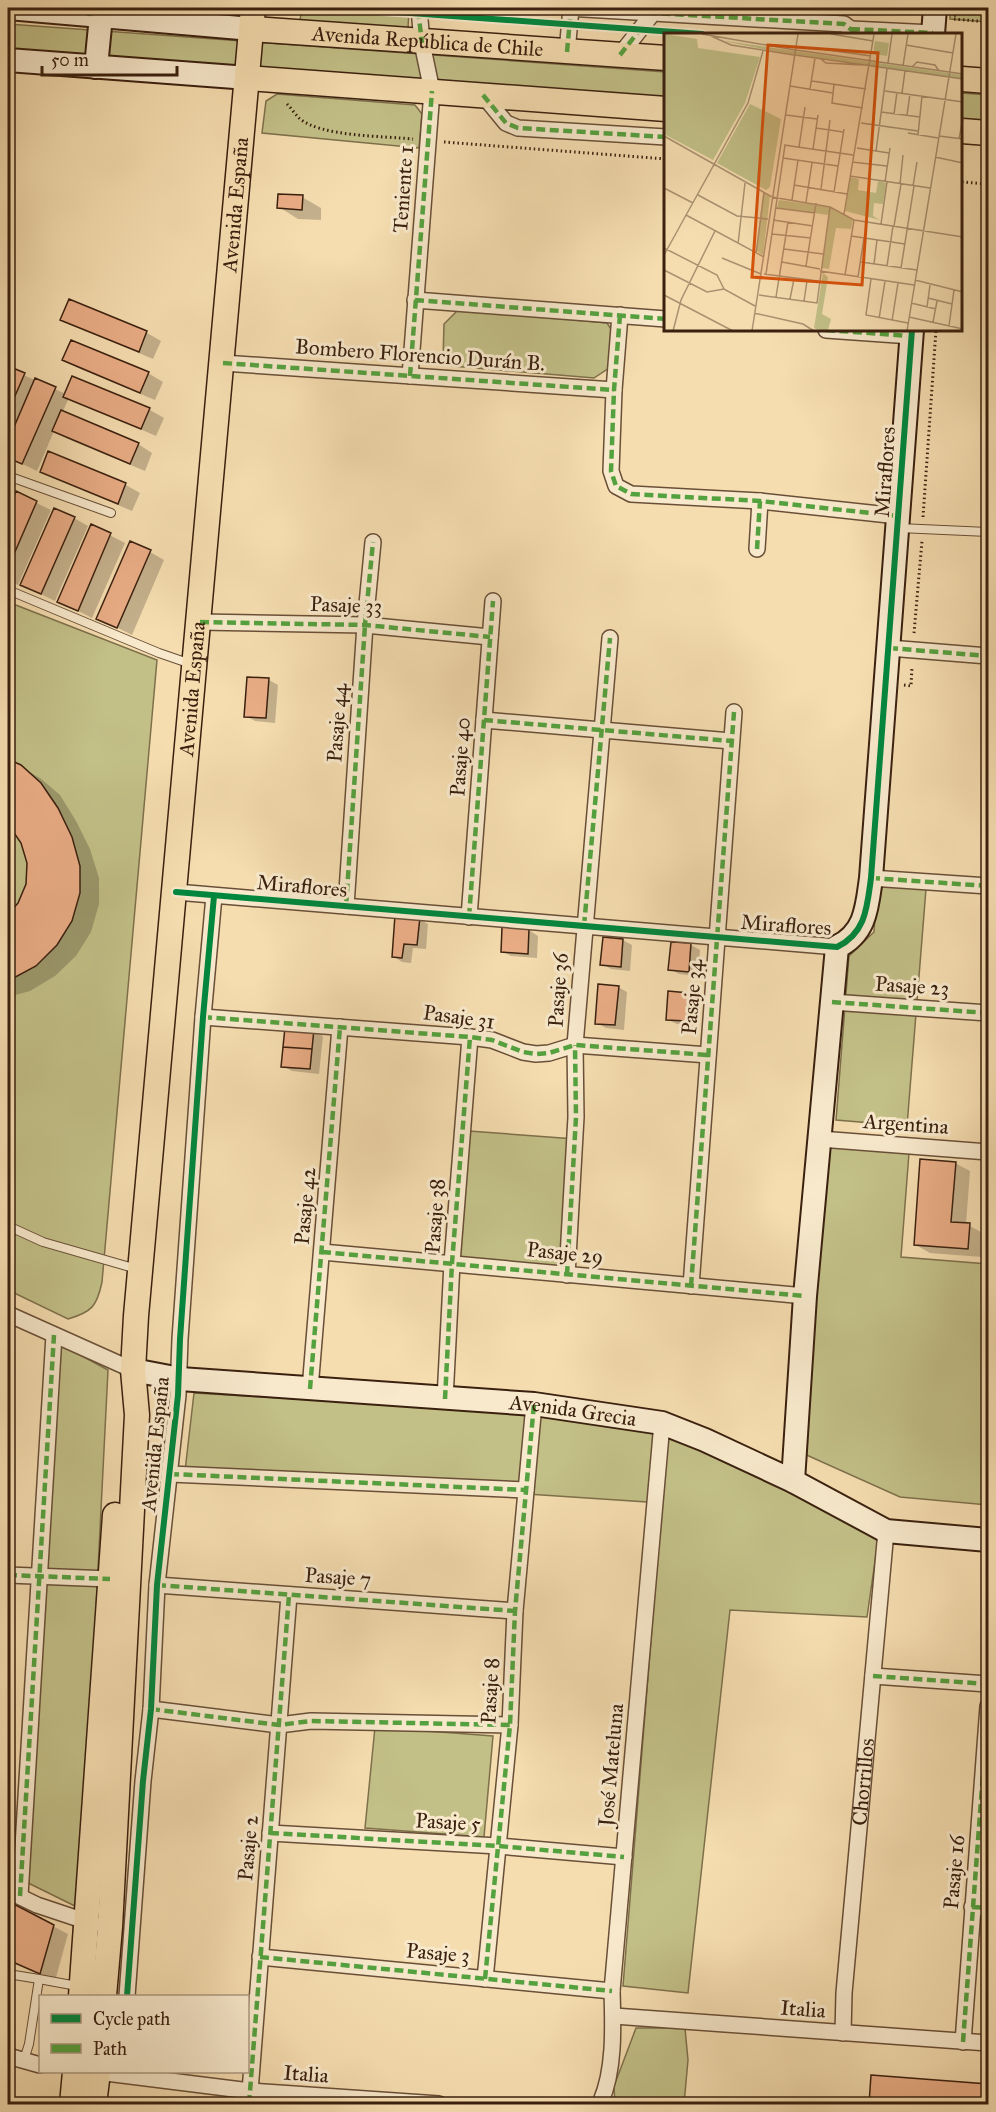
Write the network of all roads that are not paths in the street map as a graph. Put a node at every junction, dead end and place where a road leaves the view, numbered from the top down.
1 (8, 8) edge
2 (418, 8) edge
3 (570, 8) edge
4 (935, 8) edge
5 (653, 12) junction
6 (93, 13) edge
7 (253, 18) edge
8 (854, 32) edge
9 (894, 33) edge
10 (933, 33) edge
11 (422, 43) junction
12 (567, 52) junction
13 (620, 55) junction
14 (664, 58) edge
15 (8, 60) edge
16 (96, 66) junction
17 (248, 78) junction
18 (963, 79) edge
19 (988, 81) edge
20 (432, 91) junction
21 (483, 95) junction
22 (664, 109) edge
23 (963, 131) edge
24 (988, 133) edge
25 (664, 137) edge
26 (416, 300) junction
27 (620, 315) junction
28 (664, 319) edge
29 (883, 332) edge
30 (912, 333) edge
31 (223, 363) junction
32 (410, 376) junction
33 (614, 390) junction
34 (8, 476) edge
35 (760, 501) junction
36 (111, 513) dead end
37 (898, 522) junction
38 (988, 532) edge
39 (373, 542) dead end
40 (757, 549) dead end
41 (8, 590) edge
42 (493, 602) dead end
43 (200, 622) junction
44 (365, 626) junction
45 (490, 637) junction
46 (610, 638) dead end
47 (889, 648) junction
48 (988, 656) edge
49 (196, 665) junction
50 (734, 712) dead end
51 (484, 720) junction
52 (601, 729) junction
53 (731, 741) junction
54 (871, 879) junction
55 (988, 885) edge
56 (176, 892) junction
57 (214, 896) junction
58 (346, 906) junction
59 (469, 916) junction
60 (584, 926) junction
61 (718, 937) junction
62 (837, 947) junction
63 (832, 1002) junction
64 (988, 1013) edge
65 (203, 1017) junction
66 (340, 1027) junction
67 (470, 1036) junction
68 (575, 1045) junction
69 (708, 1055) junction
70 (820, 1139) junction
71 (988, 1152) edge
72 (8, 1226) edge
73 (322, 1252) junction
74 (452, 1263) junction
75 (140, 1270) junction
76 (567, 1275) junction
77 (691, 1286) junction
78 (805, 1296) junction
79 (8, 1314) edge
80 (54, 1335) junction
81 (133, 1370) junction
82 (180, 1379) junction
83 (310, 1389) junction
84 (445, 1399) junction
85 (534, 1404) junction
86 (662, 1424) junction
87 (170, 1474) junction
88 (793, 1480) junction
89 (526, 1490) junction
90 (886, 1531) junction
91 (988, 1540) edge
92 (8, 1575) edge
93 (40, 1576) junction
94 (110, 1579) junction
95 (157, 1585) junction
96 (290, 1595) junction
97 (515, 1611) junction
98 (873, 1676) junction
99 (988, 1684) edge
100 (988, 1706) edge
101 (151, 1709) junction
102 (279, 1725) junction
103 (510, 1725) junction
104 (270, 1833) junction
105 (498, 1846) junction
106 (624, 1857) junction
107 (14, 1894) edge
108 (972, 1907) junction
109 (988, 1908) edge
110 (98, 1925) junction
111 (260, 1957) junction
112 (8, 1974) edge
113 (39, 1979) junction
114 (485, 1979) junction
115 (612, 1991) junction
116 (82, 1992) edge
117 (104, 1995) edge
118 (127, 1995) edge
119 (614, 2016) junction
120 (843, 2033) junction
121 (963, 2042) junction
122 (988, 2043) edge
123 (8, 2056) edge
124 (24, 2060) junction
125 (39, 2065) edge
126 (82, 2073) edge
127 (82, 2073) edge
128 (123, 2073) edge
129 (249, 2098) edge
130 (380, 2102) edge
131 (601, 2103) edge
132 (72, 2104) edge
133 (94, 2104) edge
134 (440, 2104) edge

1 - 6 street, Avenida República de Chile
2 - 11 street, Teniente 1
3 - 5 street
3 - 12 street
4 - 10 street
5 - 8 street
5 - 13 street
6 - 7 street, Avenida República de Chile
6 - 16 street
7 - 11 main road, Avenida República de Chile
7 - 17 main road, Avenida España
8 - 9 street
11 - 12 main road, Avenida República de Chile
11 - 20 street, Teniente 1
12 - 13 main road, Avenida República de Chile
13 - 14 main road, Avenida República de Chile
15 - 16 street
16 - 17 street
17 - 20 main road
17 - 31 main road, Avenida España
18 - 19 main road
20 - 21 main road
20 - 26 street, Teniente 1
21 - 22 main road
21 - 25 street
23 - 24 main road
26 - 27 street
26 - 32 street, Teniente 1
27 - 28 street
27 - 33 street
29 - 30 street
30 - 37 street, Miraflores
31 - 32 street, Bombero Florencio Durán B.
31 - 43 main road, Avenida España
32 - 33 street, Bombero Florencio Durán B.
33 - 35 street
34 - 36 lane
35 - 37 street
35 - 40 street
37 - 38 lane
37 - 47 street, Miraflores
39 - 44 street, Pasaje 44
41 - 49 lane
42 - 45 street, Pasaje 40
43 - 44 street, Pasaje 33
43 - 49 main road, Avenida España
44 - 45 street, Pasaje 33
44 - 58 street, Pasaje 44
45 - 51 street, Pasaje 40
46 - 52 street, Pasaje 36
47 - 48 street
47 - 54 street, Miraflores
49 - 56 main road, Avenida España
50 - 53 street, Pasaje 34
51 - 52 street
51 - 59 street, Pasaje 40
52 - 53 street
52 - 60 street, Pasaje 36
53 - 61 street, Pasaje 34
54 - 55 street
54 - 62 street, Miraflores
56 - 57 street, Miraflores
56 - 75 main road, Avenida España
57 - 58 street, Miraflores
57 - 65 street, Avenida España
58 - 59 street, Miraflores
59 - 60 street, Miraflores
60 - 61 street, Miraflores
60 - 68 street, Pasaje 36
61 - 62 street, Miraflores
61 - 69 street, Pasaje 34
62 - 63 street, Miraflores
63 - 64 street, Pasaje 23
63 - 70 street, Miraflores
65 - 66 street, Pasaje 31
65 - 82 street, Avenida España
66 - 67 street, Pasaje 31
66 - 73 street, Pasaje 42
67 - 68 street, Pasaje 31
67 - 74 street, Pasaje 38
68 - 69 street, Pasaje 31
68 - 76 street, Pasaje 36
69 - 77 street, Pasaje 34
70 - 71 street, Argentina
70 - 78 street, Miraflores
72 - 75 lane
73 - 74 street, Pasaje 29
73 - 83 street, Pasaje 42
74 - 76 street, Pasaje 29
74 - 84 street, Pasaje 38
75 - 81 main road, Avenida España
76 - 77 street, Pasaje 29
77 - 78 street, Pasaje 29
78 - 88 street, Miraflores
79 - 80 street
80 - 81 street
80 - 93 street
81 - 82 street, Avenida Grecia
81 - 94 main road, Avenida España
81 - 110 main road, Avenida España
82 - 83 street, Avenida Grecia
82 - 87 street, Avenida España
83 - 84 street, Avenida Grecia
84 - 85 street, Avenida Grecia
85 - 86 street, Avenida Grecia
85 - 89 street, Pasaje 8
86 - 88 street, Avenida Grecia
86 - 106 street, José Mateluna
87 - 89 street
87 - 95 street, Avenida España
88 - 90 street, Avenida Grecia
89 - 97 street, Pasaje 8
90 - 91 street, Avenida Grecia
90 - 98 street, Chorrillos
92 - 93 street
93 - 94 street
93 - 107 street
94 - 110 main road, Avenida España
95 - 96 street, Pasaje 7
95 - 101 street, Avenida España
96 - 97 street, Pasaje 7
96 - 102 street, Pasaje 2
97 - 103 street, Pasaje 8
98 - 99 street
98 - 120 street, Chorrillos
100 - 108 street, Pasaje 16
101 - 102 street
101 - 118 street, Avenida España
102 - 103 street
102 - 104 street, Pasaje 2
103 - 105 street, Pasaje 8
104 - 105 street, Pasaje 5
104 - 111 street, Pasaje 2
105 - 106 street, Pasaje 5
105 - 114 street, Pasaje 8
106 - 115 street, José Mateluna
107 - 110 street
108 - 109 street
108 - 121 street, Pasaje 16
110 - 116 main road, Avenida España
110 - 117 main road, Avenida España
111 - 114 street, Pasaje 3
111 - 129 street, Pasaje 2
112 - 113 lane
113 - 116 lane
113 - 124 lane
114 - 115 street, Pasaje 3
115 - 119 street, José Mateluna
119 - 120 street, Italia
119 - 131 street, José Mateluna
120 - 121 street, Italia
121 - 122 street, Italia
123 - 124 street
124 - 125 street
126 - 132 main road
127 - 133 main road
128 - 129 street, Italia
129 - 130 street, Italia
130 - 134 street, Italia

